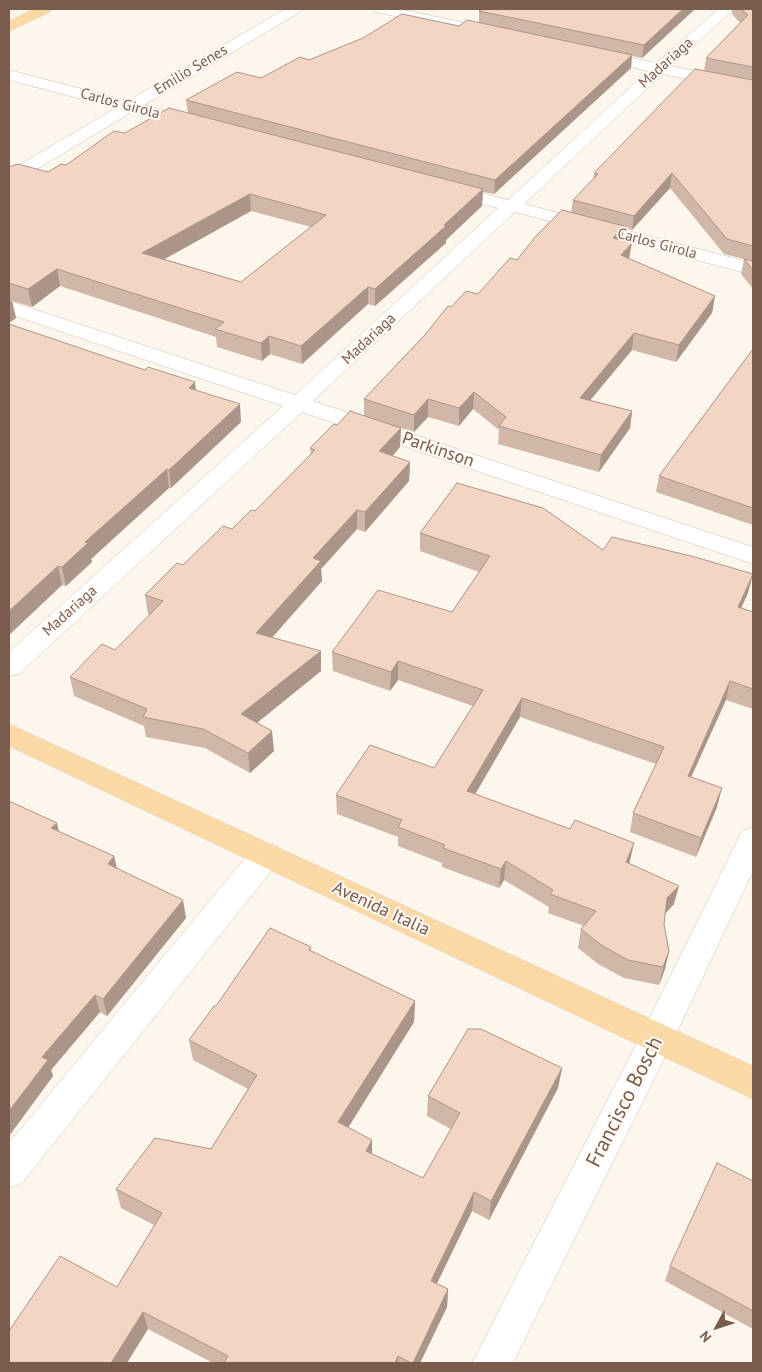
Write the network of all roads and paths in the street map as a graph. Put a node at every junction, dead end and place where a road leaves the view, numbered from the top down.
1 (45, 9) edge
2 (295, 9) edge
3 (380, 9) edge
4 (728, 9) edge
5 (9, 27) edge
6 (505, 36) edge
7 (582, 52) edge
8 (660, 68) junction
9 (9, 75) edge
10 (753, 88) edge
11 (129, 107) junction
12 (206, 127) edge
13 (9, 178) edge
14 (426, 184) edge
15 (512, 206) junction
16 (753, 269) edge
17 (9, 307) edge
18 (299, 403) junction
19 (753, 556) edge
20 (9, 667) edge
21 (9, 734) edge
22 (753, 839) edge
23 (266, 855) junction
24 (658, 1038) junction
25 (753, 1083) edge
26 (9, 1171) edge
27 (492, 1363) edge

1 - 5 main road
2 - 11 street, Emilio Senes
3 - 6 street
4 - 8 street, Madariaga
7 - 8 street
8 - 10 street
8 - 15 street, Madariaga
9 - 11 street, Carlos Girola
11 - 12 street, Carlos Girola
11 - 13 street, Emilio Senes
14 - 15 street, Carlos Girola
15 - 16 street, Carlos Girola
15 - 18 street, Madariaga
17 - 18 street, Parkinson
18 - 19 street, Parkinson
18 - 20 street, Madariaga
21 - 23 main road, Avenida Italia
22 - 24 street, Francisco Bosch
23 - 24 main road, Avenida Italia
23 - 26 street
24 - 25 main road, Avenida Italia
24 - 27 street, Francisco Bosch

